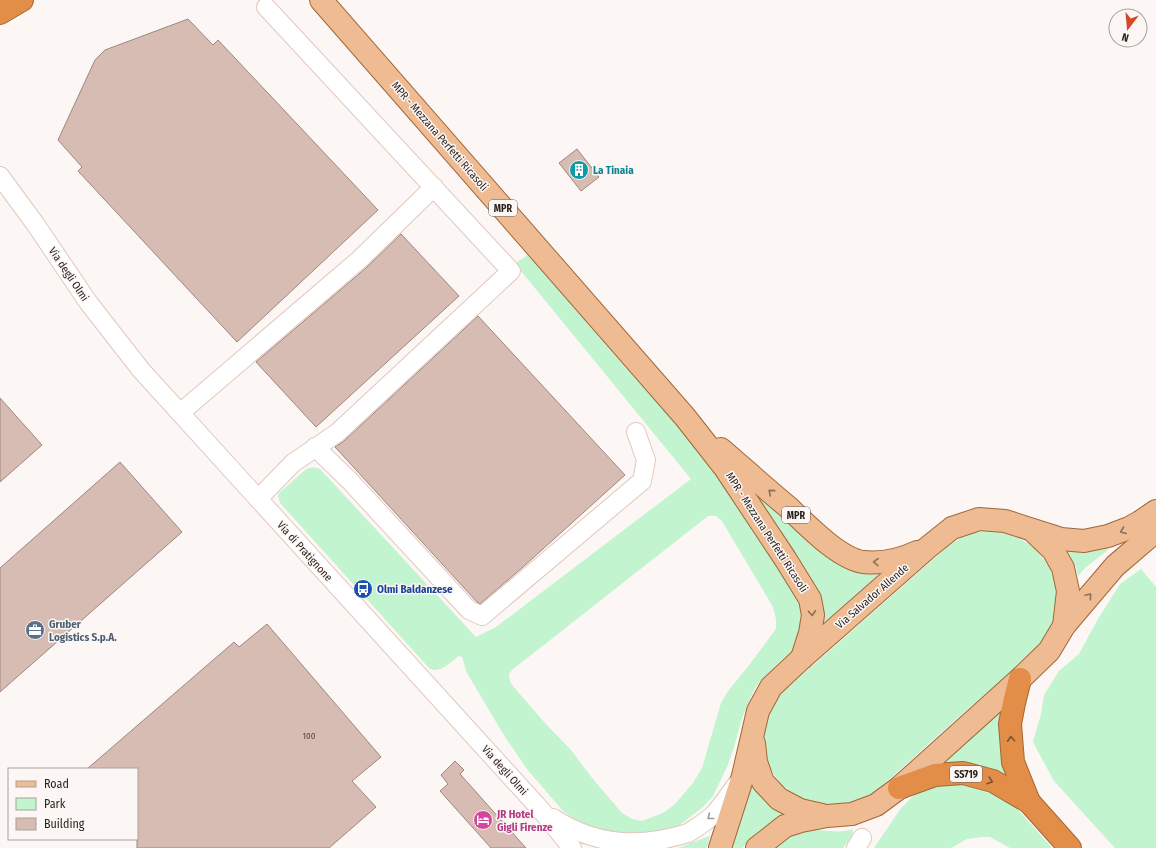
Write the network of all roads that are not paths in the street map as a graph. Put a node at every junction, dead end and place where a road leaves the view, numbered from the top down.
1 (22, 0) edge
2 (321, 0) edge
3 (266, 7) dead end
4 (0, 13) edge
5 (0, 176) edge
6 (434, 186) junction
7 (141, 370) joint
8 (180, 413) junction
9 (685, 417) junction
10 (636, 432) dead end
11 (315, 447) junction
12 (258, 498) junction
13 (1156, 511) edge
14 (1032, 530) junction
15 (1156, 531) edge
16 (927, 548) junction
17 (1064, 626) junction
18 (802, 658) junction
19 (1020, 678) junction
20 (470, 731) joint
21 (753, 734) junction
22 (743, 776) junction
23 (899, 788) junction
24 (1029, 802) junction
25 (541, 810) junction
26 (827, 816) junction
27 (572, 848) edge
28 (636, 848) edge
29 (720, 848) edge
30 (757, 848) edge
31 (1070, 848) edge

1 - 4 highway
2 - 9 main road, MPR - Mezzana Perfetti Ricasoli / MPR
3 - 6 street
5 - 7 street, Via degli Olmi
6 - 8 street
6 - 11 street
7 - 8 street, Via di Pratignone
8 - 12 street, Via di Pratignone
16 -> 9 main road, MPR - Mezzana Perfetti Ricasoli / MPR
9 -> 18 main road, MPR - Mezzana Perfetti Ricasoli / MPR
10 - 11 street
11 - 12 street
12 - 20 street, Via di Pratignone
13 -> 14 main road, Via Salvador Allende
14 - 16 main road, Via Salvador Allende
14 - 17 main road, Via Salvador Allende
17 -> 15 main road, Via Salvador Allende
16 - 18 main road, Via Salvador Allende
17 - 19 main road, Via Salvador Allende
18 - 21 main road, Via Salvador Allende
19 - 23 main road, Via Salvador Allende
24 -> 19 highway, SS719
20 - 25 street, Via degli Olmi
21 - 22 main road, Via Salvador Allende
21 - 26 main road, Via Salvador Allende
22 -> 28 street, Via degli Olmi
22 - 29 main road, Via Salvador Allende
23 -> 24 highway, SS719
23 - 26 main road, Via Salvador Allende
24 - 31 highway, SS719
25 - 27 street, Via degli Olmi
25 - 28 street, Via degli Olmi
26 - 30 main road, Via Salvador Allende

